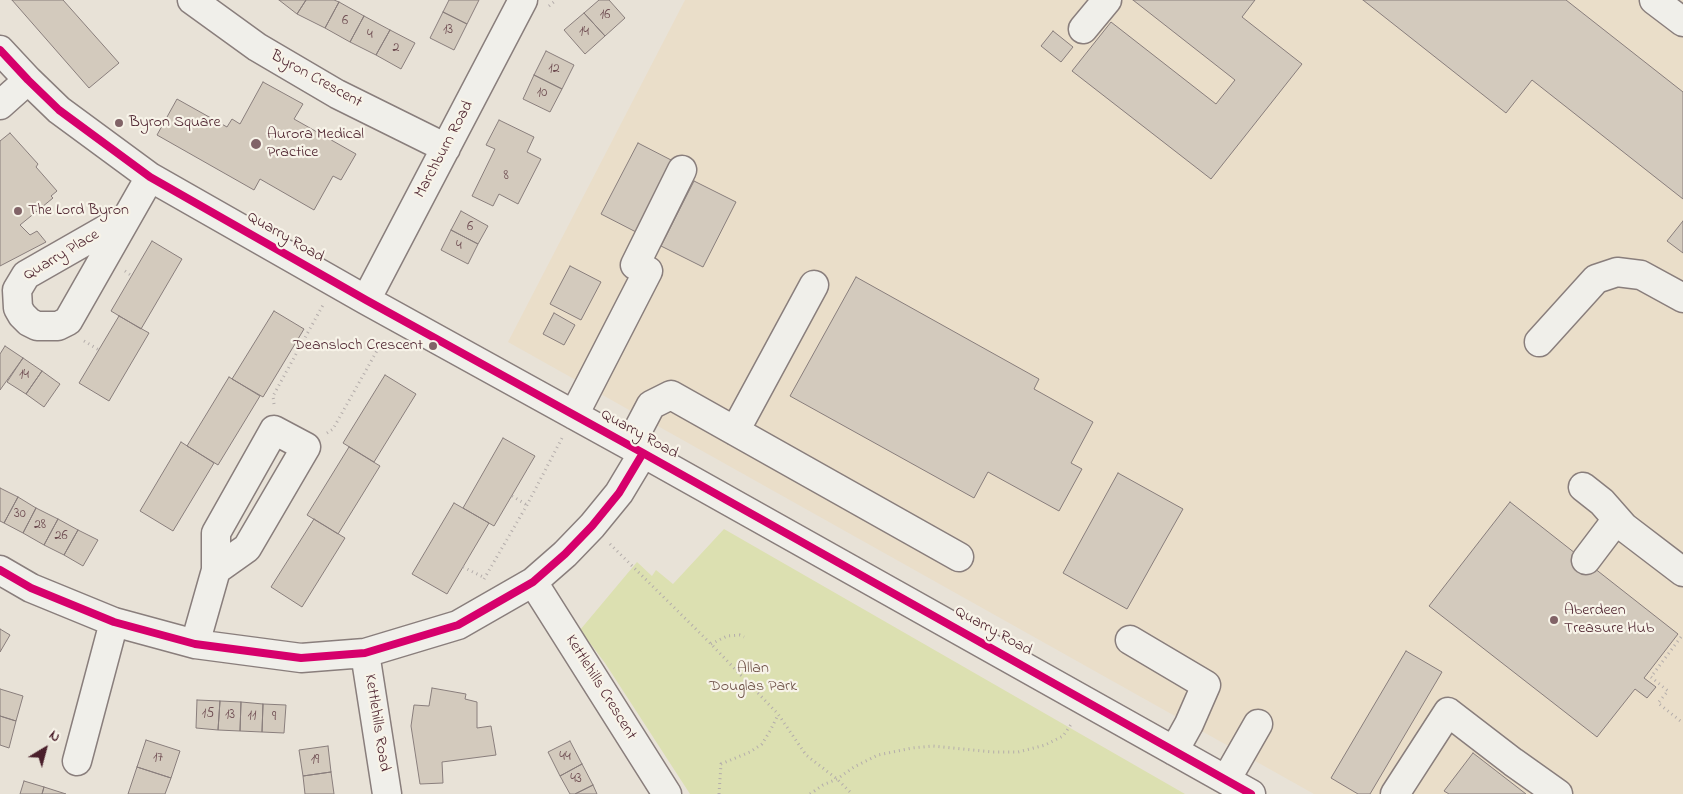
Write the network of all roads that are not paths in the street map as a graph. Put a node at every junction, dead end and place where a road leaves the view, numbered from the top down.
1 (192, 0) edge
2 (522, 0) edge
3 (1107, 0) edge
4 (1654, 0) edge
5 (1683, 22) edge
6 (1083, 29) dead end
7 (0, 50) edge
8 (28, 80) junction
9 (0, 105) edge
10 (446, 148) junction
11 (682, 170) dead end
12 (150, 177) junction
13 (124, 220) dead end
14 (814, 285) dead end
15 (1683, 298) edge
16 (366, 300) junction
17 (1539, 342) dead end
18 (574, 415) junction
19 (735, 431) junction
20 (636, 449) junction
21 (1583, 487) dead end
22 (1617, 518) junction
23 (959, 557) dead end
24 (1586, 560) dead end
25 (0, 570) edge
26 (216, 570) junction
27 (1683, 572) edge
28 (533, 582) junction
29 (114, 622) junction
30 (1130, 640) dead end
31 (195, 644) junction
32 (365, 653) junction
33 (1258, 724) dead end
34 (1174, 751) junction
35 (77, 761) dead end
36 (1226, 780) junction
37 (387, 794) edge
38 (667, 794) edge
39 (1251, 794) edge
40 (1395, 794) edge
41 (1558, 794) edge

1 - 10 street, Byron Crescent
2 - 10 street, Marchburn Road
3 - 6 street
4 - 5 street
7 - 8 street
8 - 9 street
8 - 12 street, Quarry Road
10 - 16 street, Marchburn Road
11 - 18 street
12 - 13 street
12 - 16 street, Quarry Road
14 - 19 street
15 - 17 street
16 - 18 street, Quarry Road
18 - 20 street, Quarry Road
19 - 20 street
19 - 23 street
20 - 28 street
20 - 34 street, Quarry Road
21 - 22 street
22 - 24 street
22 - 27 street
25 - 29 street
26 - 26 street
26 - 31 street
28 - 32 street
28 - 38 street, Kettlehills Crescent
29 - 31 street
29 - 35 street
30 - 34 street
31 - 32 street
32 - 37 street, Kettlehills Road
33 - 36 street
34 - 36 street, Quarry Road
36 - 39 street, Quarry Road
40 - 41 street

